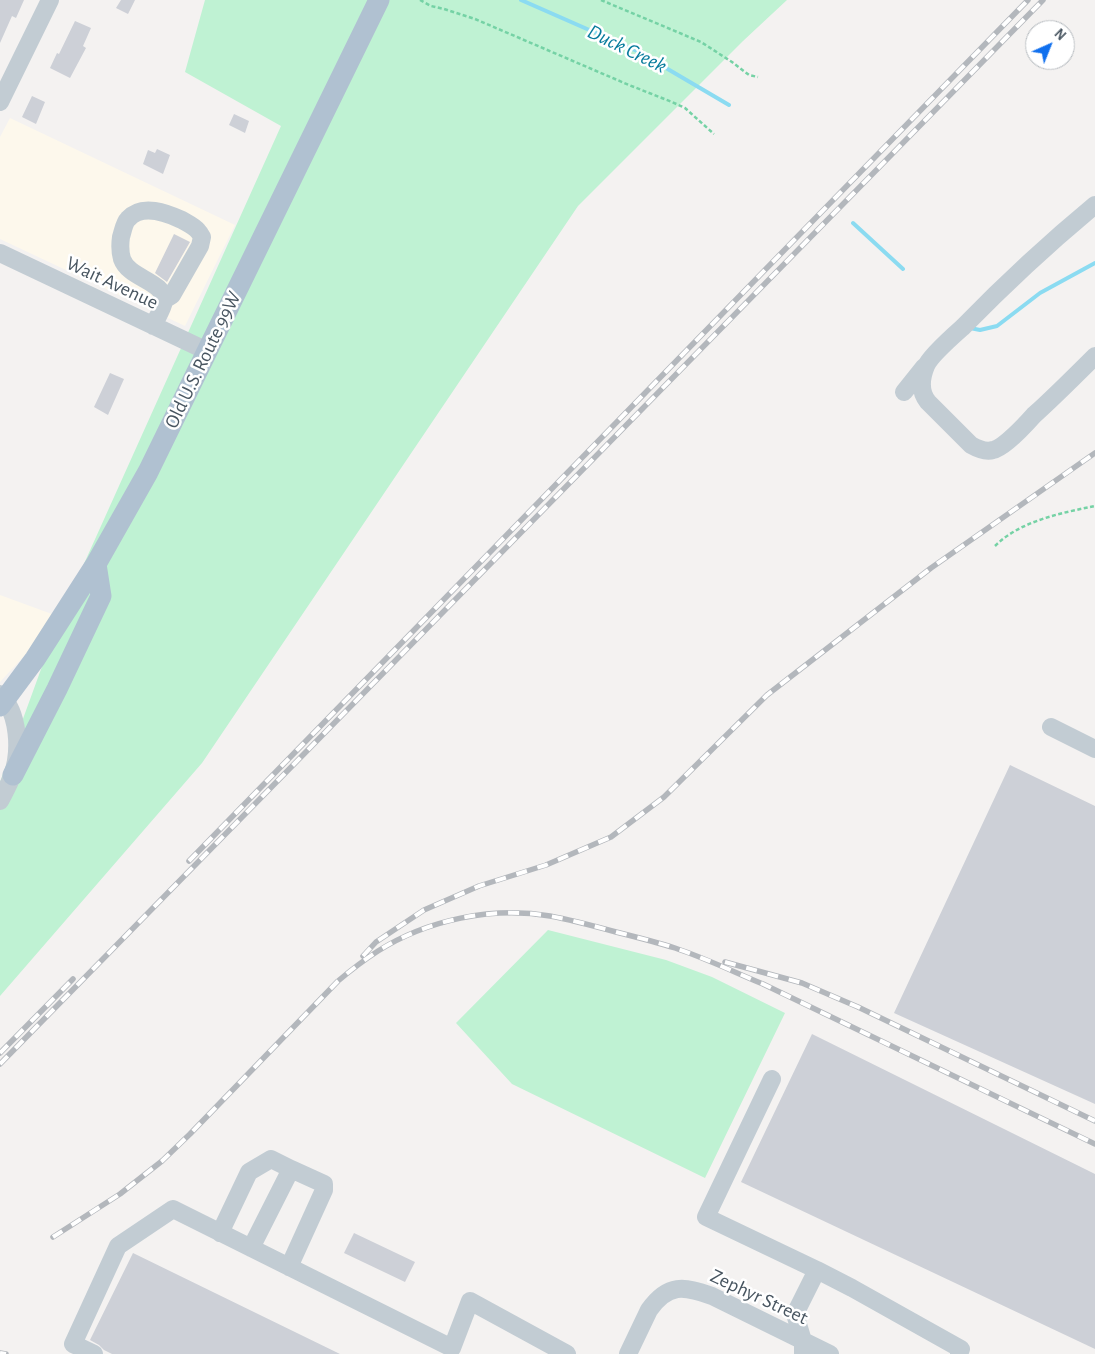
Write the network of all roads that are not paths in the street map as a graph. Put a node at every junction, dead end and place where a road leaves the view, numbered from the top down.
1 (50, 0) edge
2 (379, 0) edge
3 (0, 102) edge
4 (1095, 205) edge
5 (0, 253) edge
6 (164, 300) junction
7 (153, 326) junction
8 (207, 351) junction
9 (1095, 356) edge
10 (926, 364) junction
11 (904, 392) dead end
12 (96, 564) junction
13 (2, 700) edge
14 (1051, 727) dead end
15 (1095, 749) edge
16 (12, 775) junction
17 (0, 801) edge
18 (772, 1079) dead end
19 (291, 1169) junction
20 (220, 1233) junction
21 (251, 1248) junction
22 (289, 1267) junction
23 (817, 1270) junction
24 (803, 1347) edge
25 (457, 1351) edge
26 (963, 1352) edge
27 (94, 1354) edge
28 (567, 1354) edge
29 (628, 1354) edge
30 (830, 1354) edge

1 - 3 street
2 - 8 main road, Old U.S. Route 99W
4 - 10 street
5 - 7 street, Wait Avenue
6 - 6 street
6 - 7 street
7 - 8 street, Wait Avenue
8 - 12 main road, Old U.S. Route 99W
9 - 10 street
10 - 11 street
12 - 13 main road, Old U.S. Route 99W
12 - 16 main road
13 - 16 street
14 - 15 street
16 - 17 street
18 - 23 street
19 - 20 street
19 - 21 street
19 - 22 street
20 - 21 street
20 - 27 street
21 - 22 street
22 - 25 street
23 - 24 street
23 - 26 street
24 - 29 street, Zephyr Street
24 - 30 street, Zephyr Street
25 - 28 street

